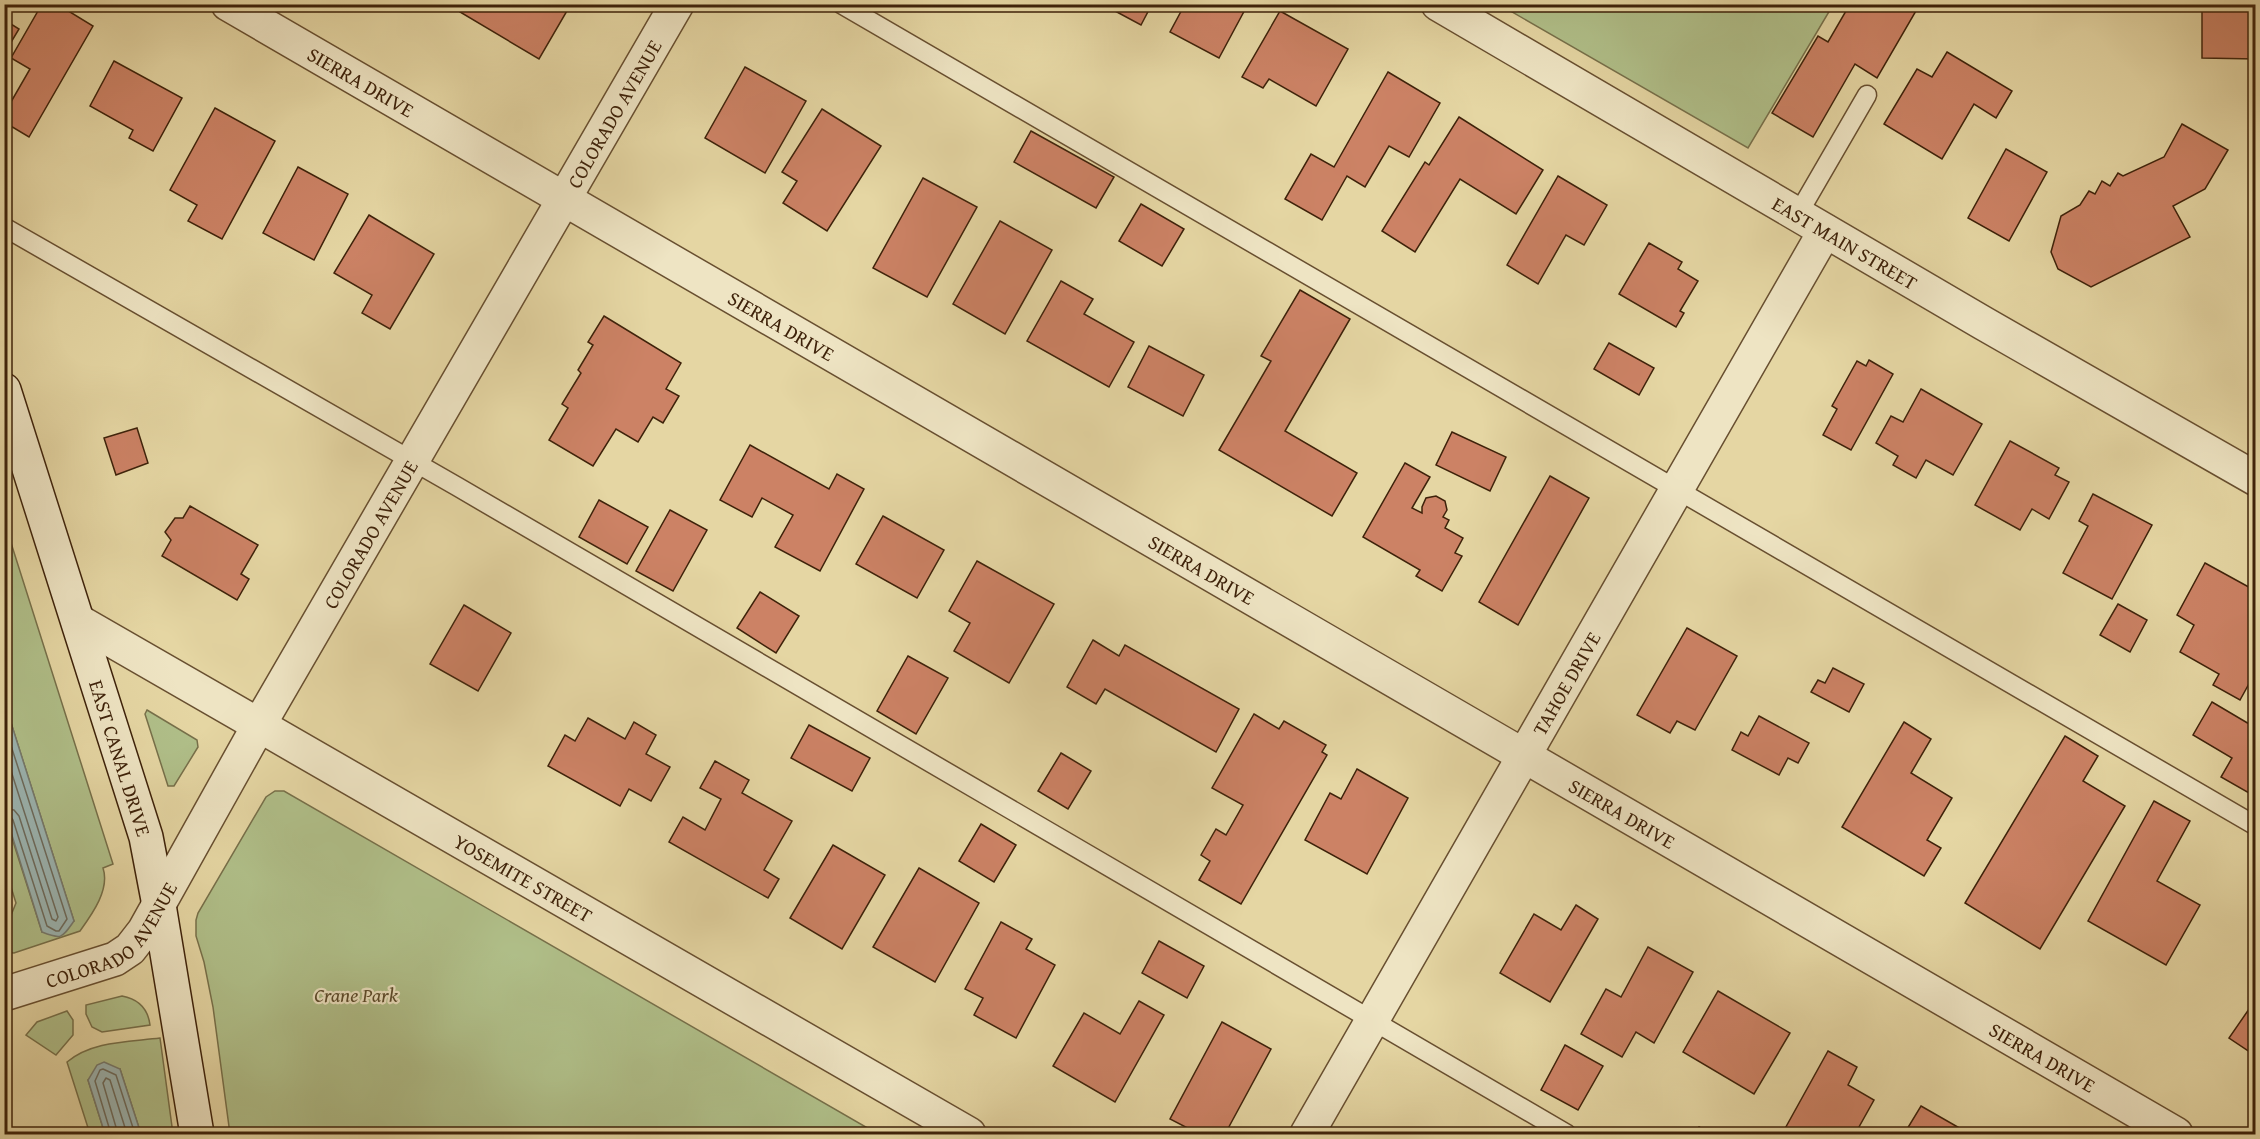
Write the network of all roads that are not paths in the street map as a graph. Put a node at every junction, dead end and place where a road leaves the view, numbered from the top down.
1 (228, 4) edge
2 (677, 4) edge
3 (841, 4) edge
4 (1438, 4) edge
5 (1867, 95) dead end
6 (564, 199) junction
7 (1798, 214) junction
8 (4, 227) edge
9 (1825, 231) junction
10 (4, 390) edge
11 (413, 461) junction
12 (2256, 479) edge
13 (1677, 490) junction
14 (78, 621) junction
15 (259, 725) junction
16 (1523, 756) junction
17 (2256, 826) edge
18 (159, 905) junction
19 (4, 994) edge
20 (1373, 1020) junction
21 (196, 1134) edge
22 (969, 1134) edge
23 (1307, 1134) edge
24 (1568, 1134) edge
25 (2176, 1134) edge

1 - 6 street, SIERRA DRIVE
2 - 6 street, COLORADO AVENUE
3 - 13 lane
4 - 7 street, EAST MAIN STREET
5 - 7 lane
6 - 11 street, COLORADO AVENUE
6 - 16 street, SIERRA DRIVE
7 - 9 street, EAST MAIN STREET
8 - 11 lane
9 - 12 street, EAST MAIN STREET
9 - 13 street, TAHOE DRIVE
10 - 14 street, EAST CANAL DRIVE
11 - 15 street, COLORADO AVENUE
11 - 20 lane
13 - 16 street, TAHOE DRIVE
13 - 17 lane
14 - 15 street, YOSEMITE STREET
14 - 18 street, EAST CANAL DRIVE
15 - 18 street, COLORADO AVENUE
15 - 22 street, YOSEMITE STREET
16 - 20 street, TAHOE DRIVE
16 - 25 street, SIERRA DRIVE
18 - 19 street, COLORADO AVENUE
18 - 21 street, EAST CANAL DRIVE
20 - 23 street, TAHOE DRIVE
20 - 24 lane

